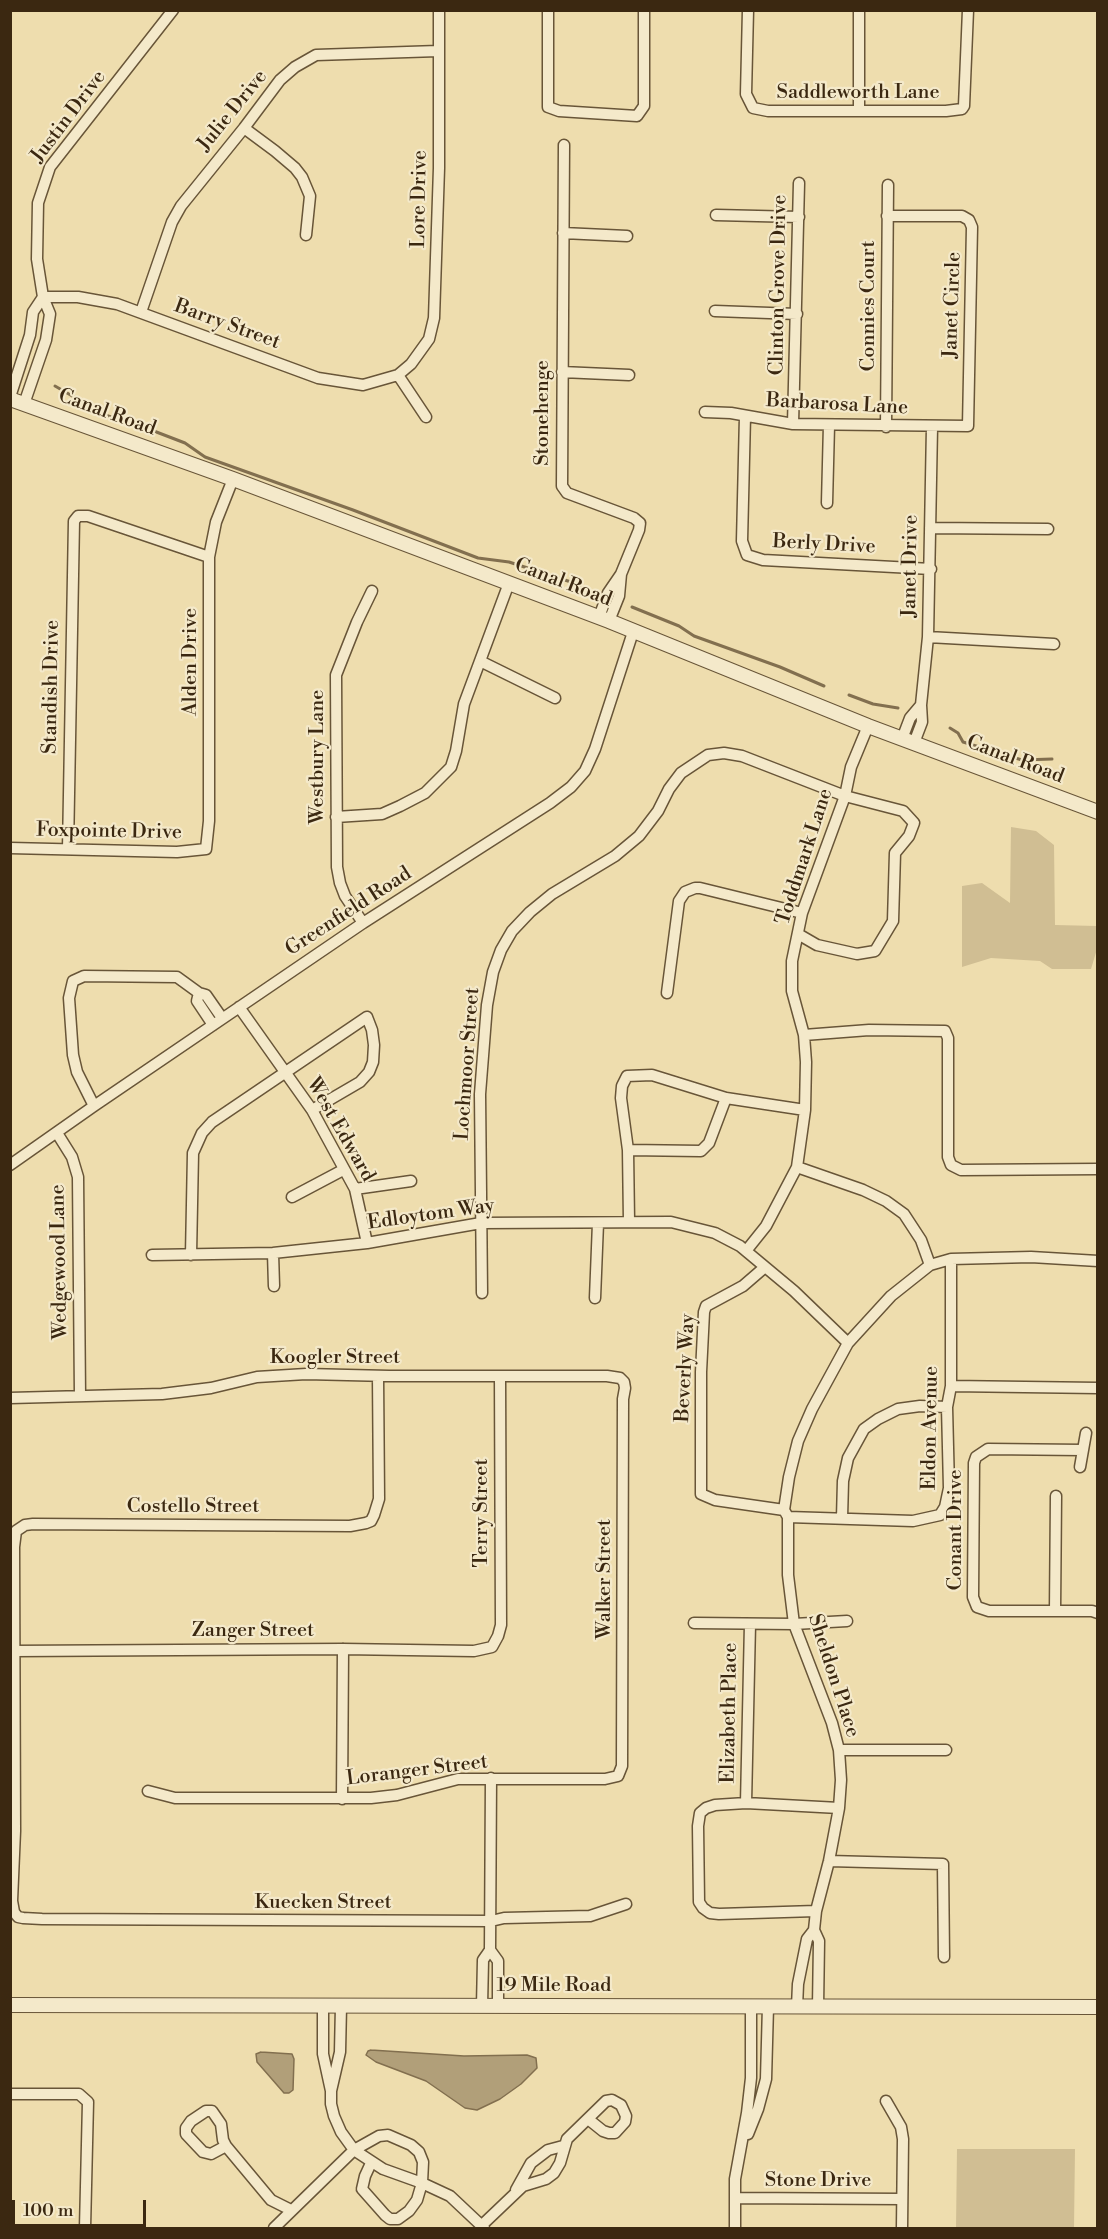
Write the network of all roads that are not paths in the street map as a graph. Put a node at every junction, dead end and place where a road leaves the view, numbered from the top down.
1 (173, 10) edge
2 (439, 10) edge
3 (548, 10) edge
4 (644, 10) edge
5 (748, 10) edge
6 (859, 10) edge
7 (968, 10) edge
8 (438, 51) junction
9 (859, 110) junction
10 (244, 128) junction
11 (564, 145) dead end
12 (799, 183) dead end
13 (888, 185) dead end
14 (716, 215) dead end
15 (887, 216) junction
16 (799, 217) junction
17 (563, 233) junction
18 (306, 235) dead end
19 (627, 236) dead end
20 (43, 297) junction
21 (715, 311) dead end
22 (141, 312) junction
23 (797, 314) junction
24 (19, 371) junction
25 (562, 372) junction
26 (398, 375) junction
27 (629, 375) dead end
28 (34, 376) junction
29 (10, 398) edge
30 (24, 404) junction
31 (705, 412) dead end
32 (745, 416) junction
33 (426, 417) dead end
34 (793, 424) junction
35 (830, 425) junction
36 (968, 426) joint
37 (886, 427) junction
38 (932, 428) junction
39 (233, 479) junction
40 (827, 503) dead end
41 (930, 528) junction
42 (1048, 529) dead end
43 (209, 557) junction
44 (931, 569) junction
45 (509, 583) junction
46 (372, 591) dead end
47 (604, 619) junction
48 (633, 632) junction
49 (928, 637) junction
50 (1054, 644) dead end
51 (480, 661) junction
52 (555, 698) dead end
53 (868, 726) junction
54 (908, 741) junction
55 (845, 796) junction
56 (1098, 812) edge
57 (336, 817) junction
58 (10, 848) edge
59 (68, 849) junction
60 (206, 849) joint
61 (802, 913) junction
62 (363, 923) junction
63 (798, 934) junction
64 (667, 993) dead end
65 (239, 1007) junction
66 (218, 1021) junction
67 (804, 1035) junction
68 (285, 1071) junction
69 (726, 1098) junction
70 (94, 1106) junction
71 (312, 1110) junction
72 (805, 1110) junction
73 (57, 1133) junction
74 (628, 1150) junction
75 (10, 1165) edge
76 (797, 1167) junction
77 (1098, 1169) edge
78 (343, 1170) junction
79 (411, 1181) dead end
80 (355, 1189) junction
81 (292, 1197) dead end
82 (629, 1221) junction
83 (482, 1223) junction
84 (598, 1223) junction
85 (367, 1243) junction
86 (746, 1251) junction
87 (273, 1253) junction
88 (152, 1255) dead end
89 (191, 1255) junction
90 (951, 1259) junction
91 (1098, 1261) edge
92 (930, 1265) junction
93 (765, 1267) junction
94 (274, 1286) dead end
95 (482, 1293) dead end
96 (595, 1298) dead end
97 (848, 1343) junction
98 (378, 1376) junction
99 (500, 1376) junction
100 (624, 1382) joint
101 (951, 1386) junction
102 (1098, 1388) edge
103 (80, 1396) junction
104 (10, 1398) edge
105 (947, 1407) junction
106 (1086, 1433) dead end
107 (1083, 1450) junction
108 (1080, 1467) dead end
109 (1056, 1496) dead end
110 (786, 1514) junction
111 (842, 1518) junction
112 (1055, 1611) junction
113 (1096, 1611) edge
114 (847, 1621) dead end
115 (694, 1623) dead end
116 (750, 1624) junction
117 (794, 1624) junction
118 (492, 1647) joint
119 (343, 1649) junction
120 (14, 1651) junction
121 (839, 1750) junction
122 (946, 1750) dead end
123 (618, 1776) joint
124 (491, 1778) junction
125 (148, 1791) dead end
126 (342, 1799) junction
127 (746, 1803) junction
128 (839, 1808) junction
129 (829, 1861) junction
130 (626, 1904) dead end
131 (816, 1911) junction
132 (491, 1922) junction
133 (814, 1930) junction
134 (490, 1950) junction
135 (944, 1957) dead end
136 (10, 2005) edge
137 (322, 2006) junction
138 (341, 2006) junction
139 (482, 2006) junction
140 (498, 2006) junction
141 (751, 2006) junction
142 (768, 2006) junction
143 (797, 2007) junction
144 (818, 2007) junction
145 (1098, 2007) edge
146 (751, 2078) junction
147 (766, 2079) junction
148 (331, 2091) junction
149 (10, 2094) edge
150 (886, 2102) dead end
151 (586, 2121) dead end
152 (563, 2146) junction
153 (354, 2150) junction
154 (230, 2151) dead end
155 (740, 2157) junction
156 (371, 2163) junction
157 (422, 2183) junction
158 (514, 2193) junction
159 (735, 2198) junction
160 (902, 2199) junction
161 (291, 2210) junction
162 (483, 2227) edge
163 (85, 2229) edge
164 (274, 2229) edge
165 (735, 2229) edge
166 (902, 2229) edge

1 - 20 street, Justin Drive
2 - 8 street, Lore Drive
3 - 4 street
5 - 9 street, Saddleworth Lane
6 - 9 street
7 - 9 street, Saddleworth Lane
8 - 10 street, Julie Drive
8 - 26 street, Lore Drive
10 - 18 street
10 - 22 street, Julie Drive
11 - 17 street, Stonehenge
12 - 16 street, Clinton Grove Drive
13 - 15 street, Connies Court
14 - 16 street
15 - 36 street, Janet Circle
15 - 37 street, Connies Court
16 - 23 street, Clinton Grove Drive
17 - 19 street
17 - 25 street, Stonehenge
20 - 22 street, Barry Street
20 - 24 street
20 - 28 street, Justin Drive
21 - 23 street
22 - 26 street, Barry Street
23 - 34 street, Clinton Grove Drive
24 - 28 street
24 - 29 street
25 - 27 street
25 - 47 street, Stonehenge
26 - 33 street
28 - 30 street, Justin Drive
29 - 30 street, Canal Road
30 - 39 street, Canal Road
31 - 32 street, Barbarosa Lane
32 - 34 street, Barbarosa Lane
32 - 44 street, Berly Drive
34 - 35 street, Barbarosa Lane
35 - 37 street, Barbarosa Lane
35 - 40 street
36 - 38 street, Barbarosa Lane
37 - 38 street, Barbarosa Lane
38 - 41 street, Janet Drive
39 - 43 street, Alden Drive
39 - 45 street, Canal Road
41 - 42 street
41 - 44 street, Janet Drive
43 - 59 street, Standish Drive
43 - 60 street, Alden Drive
44 - 49 street, Janet Drive
45 - 47 street, Canal Road
45 - 51 street
46 - 57 street, Westbury Lane
47 - 48 street, Canal Road
48 - 53 street, Canal Road
48 - 62 street, Greenfield Road
49 - 50 street
49 - 54 street, Janet Drive
51 - 52 street
51 - 57 street
53 - 54 street, Canal Road
53 - 55 street, Toddmark Lane
54 - 56 street, Canal Road
55 - 61 street, Toddmark Lane
55 - 63 street, Lochmoor Street
55 - 83 street, Lochmoor Street
57 - 62 street, Westbury Lane
58 - 59 street, Foxpointe Drive
59 - 60 street, Foxpointe Drive
61 - 63 street, Toddmark Lane
61 - 64 street
62 - 65 street, Greenfield Road
63 - 67 street, Toddmark Lane
65 - 66 street, Greenfield Road
65 - 68 street, West Edward
66 - 70 street, Greenfield Road
66 - 70 street
67 - 72 street, Toddmark Lane
67 - 77 street
68 - 71 street, West Edward
68 - 71 street
68 - 89 street
69 - 72 street
69 - 74 street
69 - 74 street
70 - 73 street, Greenfield Road
71 - 78 street, West Edward
72 - 76 street
73 - 75 street, Greenfield Road
73 - 103 street, Wedgewood Lane
74 - 82 street
76 - 86 street
76 - 92 street
78 - 80 street, West Edward
78 - 81 street
79 - 80 street
80 - 85 street, West Edward
82 - 84 street, Edloytom Way
82 - 86 street, Edloytom Way
83 - 84 street, Edloytom Way
83 - 85 street, Edloytom Way
83 - 95 street, Lochmoor Street
84 - 96 street
85 - 87 street, Edloytom Way
86 - 93 street, Edloytom Way
87 - 89 street, Edloytom Way
87 - 94 street
88 - 89 street, Edloytom Way
90 - 91 street
90 - 92 street
90 - 101 street, Eldon Avenue
92 - 97 street, Sheldon Place
93 - 97 street
93 - 110 street, Beverly Way
97 - 110 street, Sheldon Place
98 - 99 street, Koogler Street
98 - 103 street, Koogler Street
98 - 120 street, Costello Street
99 - 100 street, Koogler Street
99 - 118 street, Terry Street
100 - 123 street, Walker Street
101 - 102 street
101 - 105 street, Eldon Avenue
103 - 104 street, Koogler Street
105 - 111 street
105 - 111 street, Eldon Avenue
106 - 107 street
107 - 108 street
107 - 112 street, Conant Drive
109 - 112 street
110 - 111 street, Eldon Avenue
110 - 117 street, Sheldon Place
112 - 113 street
114 - 117 street
115 - 116 street
116 - 117 street
116 - 127 street, Elizabeth Place
117 - 121 street, Sheldon Place
118 - 119 street, Zanger Street
119 - 120 street, Zanger Street
119 - 126 street
120 - 132 street, Kuecken Street
121 - 122 street
121 - 128 street, Sheldon Place
123 - 124 street, Loranger Street
124 - 126 street, Loranger Street
124 - 132 street
125 - 126 street, Loranger Street
127 - 128 street
127 - 131 street
128 - 129 street, Sheldon Place
129 - 131 street, Sheldon Place
129 - 135 street
130 - 132 street, Kuecken Street
131 - 133 street, Sheldon Place
132 - 134 street
133 - 143 street, Sheldon Place
133 - 144 street, Sheldon Place
134 - 139 street
134 - 140 street
136 - 137 street, 19 Mile Road
137 - 138 street, 19 Mile Road
137 - 148 street
138 - 139 street, 19 Mile Road
138 - 148 street
139 - 140 street, 19 Mile Road
140 - 141 street, 19 Mile Road
141 - 142 street, 19 Mile Road
141 - 146 street
142 - 143 street, 19 Mile Road
142 - 147 street
143 - 144 street, 19 Mile Road
144 - 145 street, 19 Mile Road
146 - 147 street
146 - 155 street
147 - 155 street
148 - 153 street
149 - 163 street
150 - 160 street
151 - 152 street
152 - 158 street
152 - 158 street
153 - 156 street
153 - 157 street
153 - 161 street
154 - 161 street
155 - 159 street
156 - 157 street
156 - 157 street
157 - 162 street
158 - 162 street
159 - 160 street, Stone Drive
159 - 165 street
160 - 166 street
161 - 164 street

